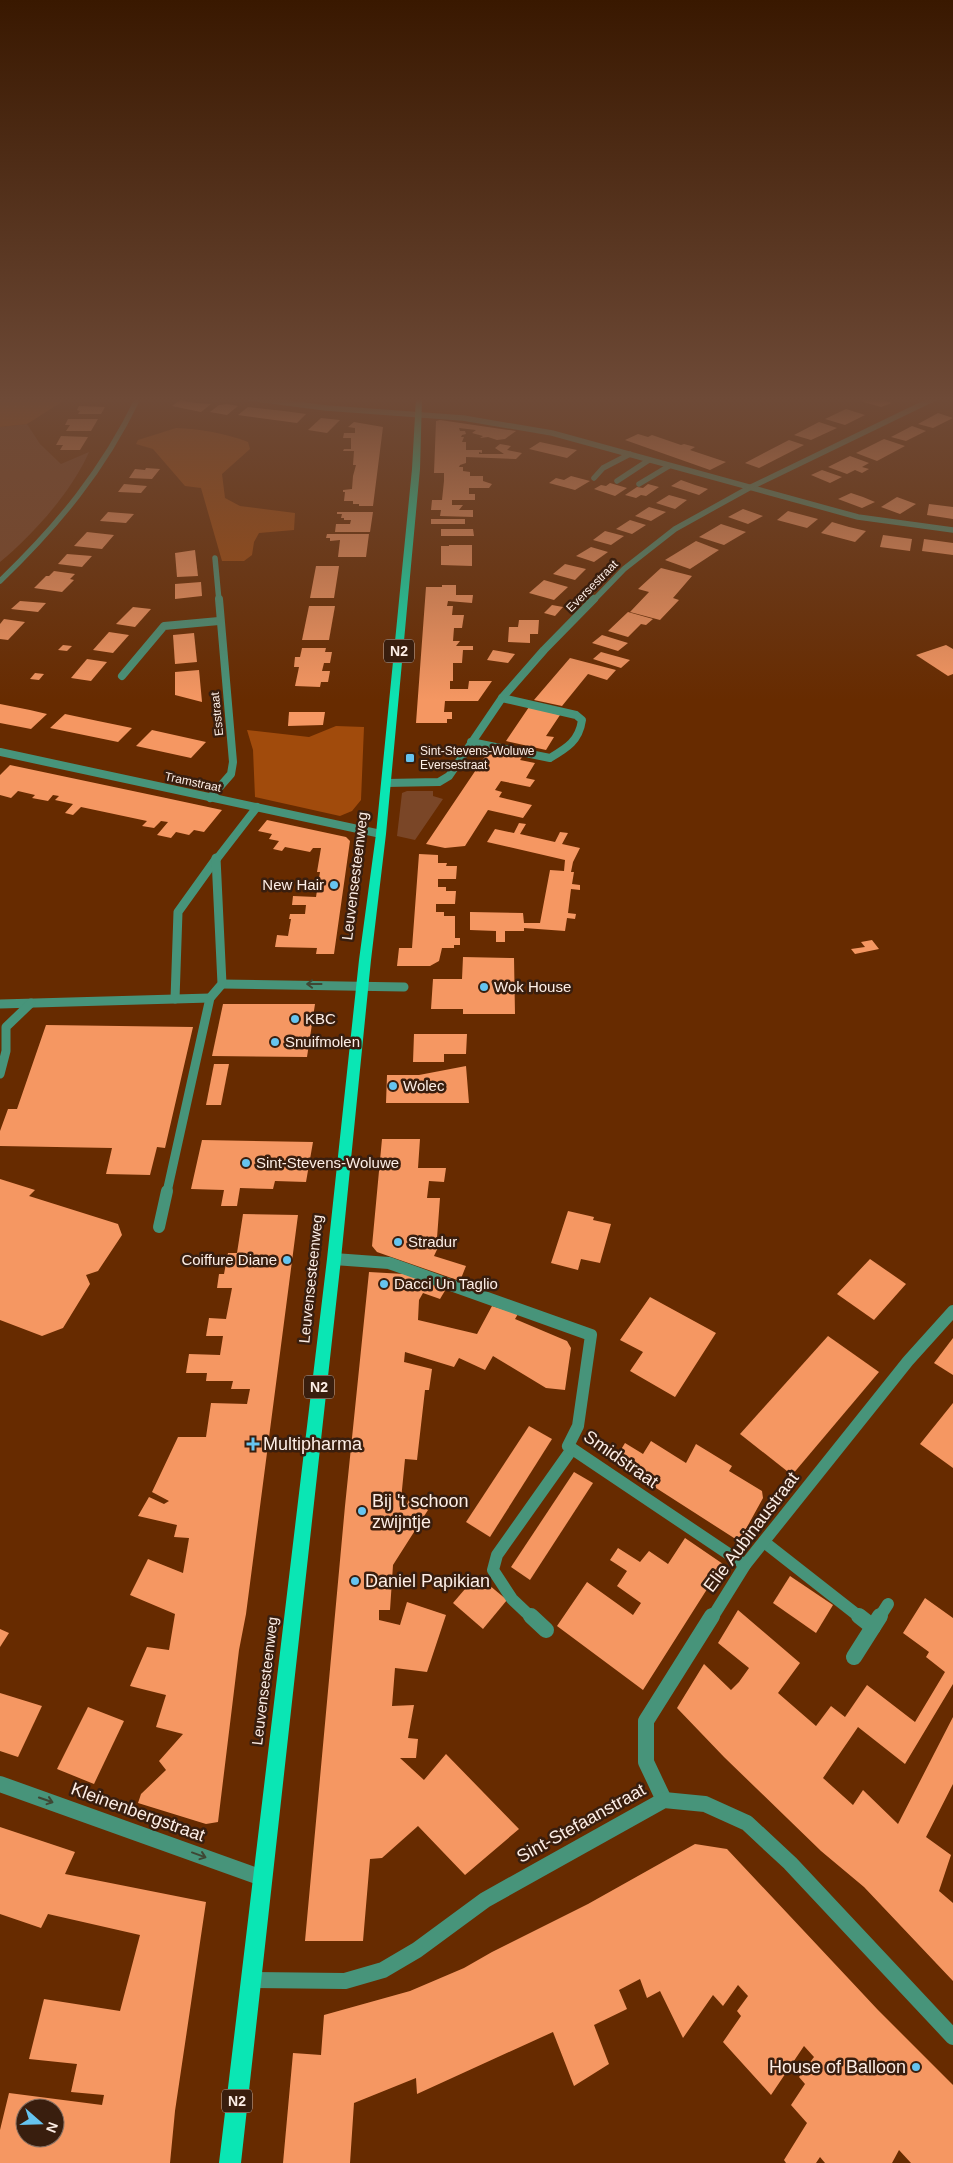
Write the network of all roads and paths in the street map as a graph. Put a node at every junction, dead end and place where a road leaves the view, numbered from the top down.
1 (77, 499) edge
2 (413, 499) edge
3 (730, 499) edge
4 (790, 499) edge
5 (953, 530) edge
6 (215, 558) dead end
7 (0, 580) edge
8 (219, 622) junction
9 (122, 676) dead end
10 (502, 698) junction
11 (471, 742) junction
12 (0, 752) edge
13 (386, 783) junction
14 (210, 798) junction
15 (257, 808) junction
16 (381, 834) junction
17 (216, 858) junction
18 (222, 984) junction
19 (363, 985) junction
20 (404, 987) dead end
21 (210, 998) junction
22 (175, 999) junction
23 (31, 1003) junction
24 (0, 1004) edge
25 (4, 1045) edge
26 (0, 1074) edge
27 (159, 1227) dead end
28 (334, 1259) junction
29 (953, 1311) edge
30 (572, 1449) junction
31 (764, 1542) junction
32 (746, 1565) junction
33 (888, 1604) dead end
34 (873, 1627) junction
35 (546, 1630) dead end
36 (854, 1657) dead end
37 (0, 1784) edge
38 (664, 1800) junction
39 (262, 1878) junction
40 (252, 1980) junction
41 (953, 2037) edge
42 (230, 2163) edge

1 - 7 street
2 - 13 main road, Leuvensesteenweg / N2
3 - 10 street, Eversestraat
4 - 5 street
6 - 8 street, Esstraat
8 - 9 street
8 - 14 street, Esstraat
10 - 11 street, Eversestraat
10 - 11 street
11 - 13 street, Eversestraat
12 - 14 street, Tramstraat
13 - 16 main road, Leuvensesteenweg / N2
14 - 15 street, Tramstraat
15 - 16 street, Tramstraat
15 - 17 street
16 - 19 main road, Leuvensesteenweg / N2
17 - 18 street
17 - 22 street
19 -> 18 street
18 - 21 street
19 - 20 street
19 - 28 main road, Leuvensesteenweg / N2
21 - 22 street
21 - 27 street
22 - 23 street
23 - 24 street
23 - 25 street
25 - 26 street
28 - 30 street, Smidstraat
28 - 39 main road, Leuvensesteenweg / N2
29 - 31 street, Elie Aubinaustraat
30 - 32 street, Smidstraat
30 - 35 street
31 - 32 street, Elie Aubinaustraat
31 - 34 street
32 - 38 street, Elie Aubinaustraat
33 - 34 street
34 - 36 street
37 -> 39 street, Kleinenbergstraat
38 - 40 street, Sint-Stefaanstraat
38 - 41 street, Sint-Stefaanstraat
39 - 40 main road, Leuvensesteenweg / N2
40 - 42 main road, Leuvensesteenweg / N2

